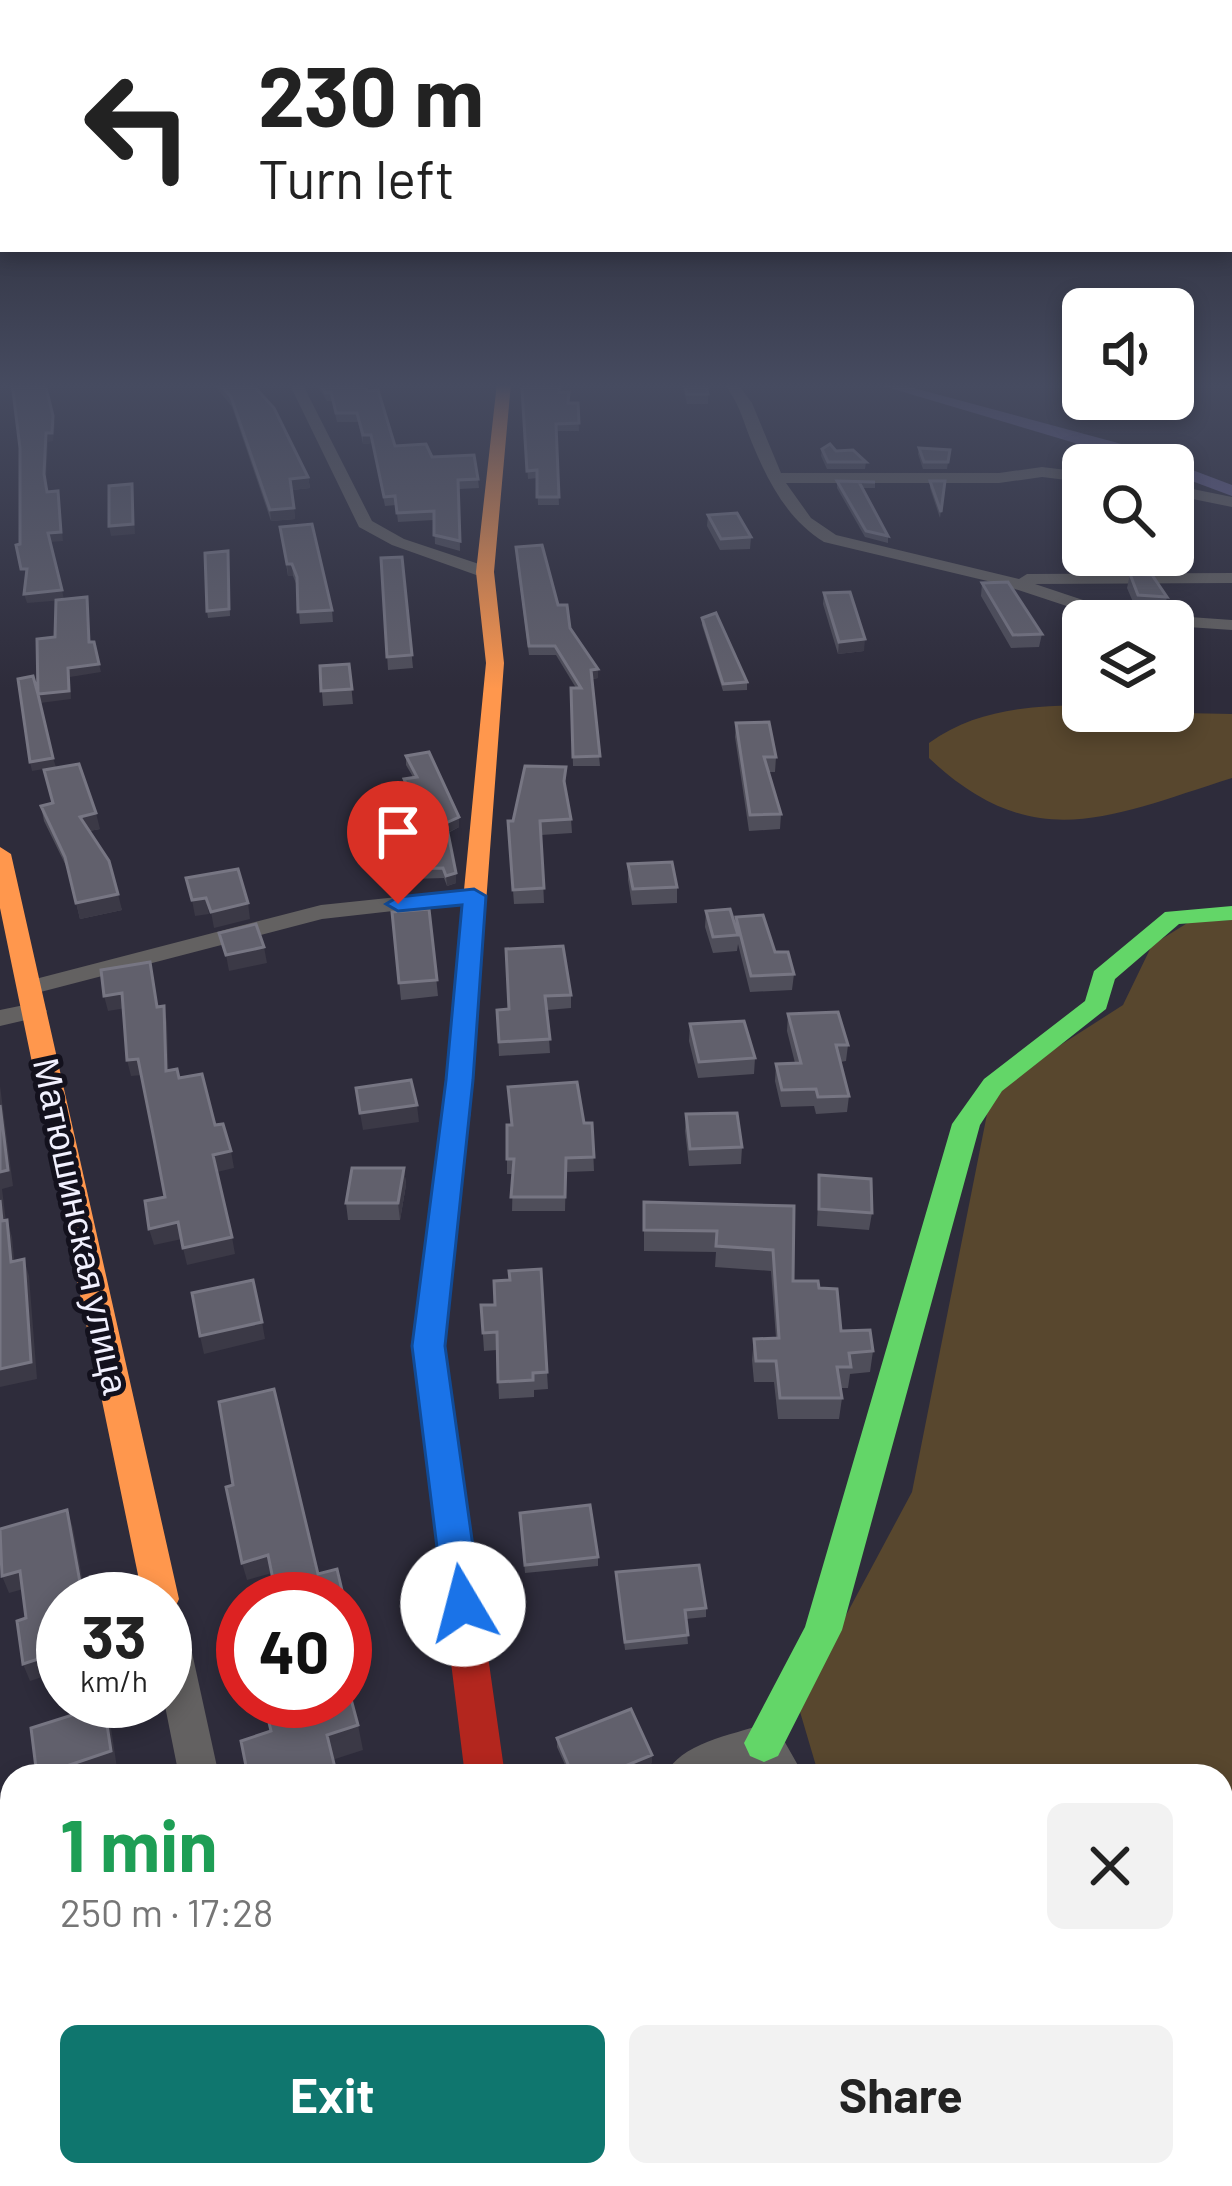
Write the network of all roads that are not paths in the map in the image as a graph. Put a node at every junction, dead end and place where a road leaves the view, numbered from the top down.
1 (345, 485) edge
2 (494, 485) edge
3 (781, 485) edge
4 (1194, 494) edge
5 (1232, 502) edge
6 (485, 572) junction
7 (1232, 578) edge
8 (1005, 580) junction
9 (1232, 625) edge
10 (0, 854) edge
11 (474, 896) junction
12 (1232, 913) edge
13 (32, 1000) junction
14 (0, 1018) edge
15 (155, 1572) edge
16 (190, 1728) edge
17 (774, 1760) edge
18 (197, 1764) edge
19 (483, 1764) edge
20 (704, 1764) edge

1 - 6 street
2 - 6 street
3 - 8 street
4 - 5 street
6 - 11 street
7 - 8 street
8 - 9 street
10 - 13 street, Матюшинская улица
11 - 13 street
11 - 19 street
12 - 17 street
13 - 14 street
13 - 15 street, Матюшинская улица
16 - 18 street
17 - 20 street

